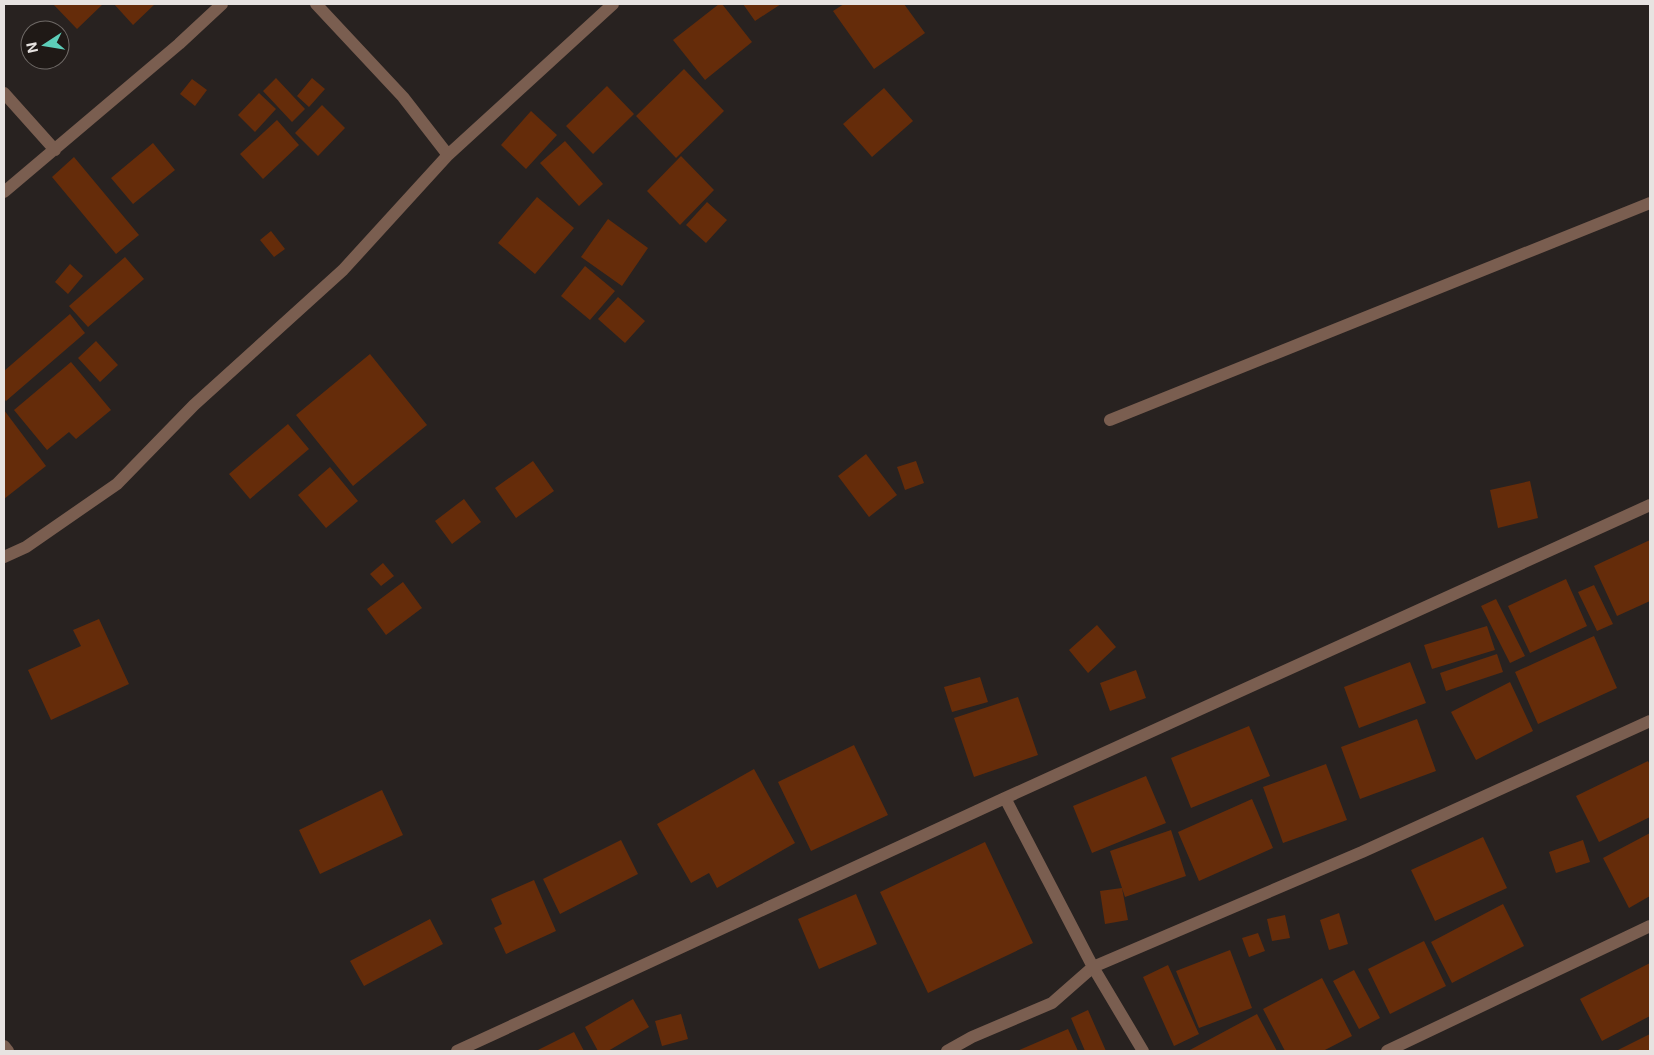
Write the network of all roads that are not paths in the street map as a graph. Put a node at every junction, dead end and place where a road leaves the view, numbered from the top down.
1 (222, 4) edge
2 (316, 4) edge
3 (613, 4) edge
4 (4, 93) edge
5 (55, 150) junction
6 (448, 155) junction
7 (4, 192) edge
8 (1650, 203) edge
9 (1110, 420) dead end
10 (1650, 505) edge
11 (4, 557) edge
12 (1650, 721) edge
13 (1005, 798) junction
14 (1650, 926) edge
15 (1093, 967) junction
16 (4, 1046) edge
17 (8, 1051) edge
18 (457, 1051) edge
19 (947, 1051) edge
20 (1143, 1051) edge
21 (1387, 1051) edge

1 - 5 street
2 - 6 street
3 - 6 street
4 - 5 street
5 - 7 street
6 - 11 street
8 - 9 street
10 - 13 street
12 - 15 street
13 - 15 street
13 - 18 street
14 - 21 street
15 - 19 street
15 - 20 street
16 - 17 street

